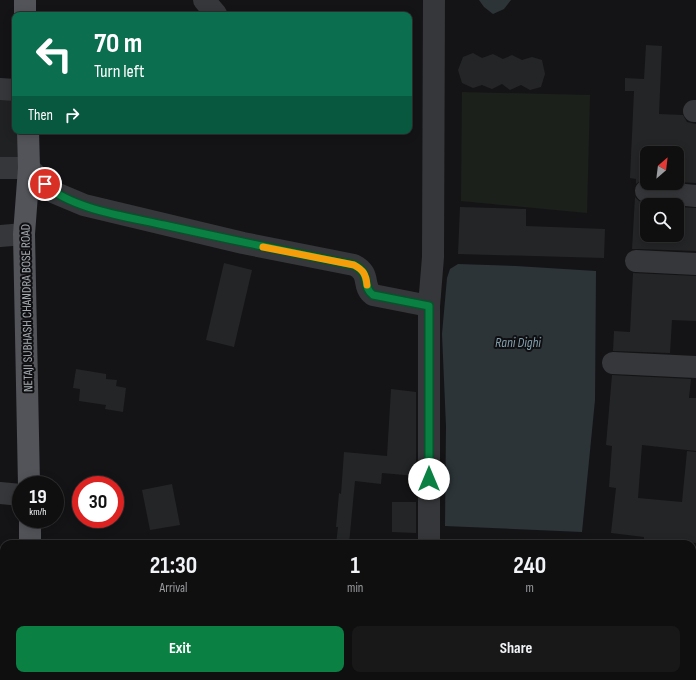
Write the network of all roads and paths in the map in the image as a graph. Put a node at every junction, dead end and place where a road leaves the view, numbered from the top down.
1 (25, 0) edge
2 (434, 0) edge
3 (26, 12) edge
4 (0, 89) edge
5 (12, 90) edge
6 (28, 134) edge
7 (0, 168) edge
8 (29, 168) junction
9 (646, 191) dead end
10 (696, 196) edge
11 (24, 234) junction
12 (0, 236) edge
13 (636, 261) dead end
14 (696, 264) edge
15 (429, 306) junction
16 (613, 363) dead end
17 (696, 367) edge
18 (29, 476) edge
19 (0, 493) edge
20 (12, 494) edge
21 (30, 528) edge
22 (30, 540) edge
23 (429, 540) edge

1 - 3 main road
2 - 15 street
4 - 5 street
6 - 8 main road, NETAJI SUBHASH CHANDRA BOSE ROAD
7 - 8 street
8 - 11 main road, NETAJI SUBHASH CHANDRA BOSE ROAD
8 - 15 street
9 - 10 street
11 - 12 street
11 - 18 main road, NETAJI SUBHASH CHANDRA BOSE ROAD
13 - 14 street
15 - 23 street
16 - 17 street
19 - 20 street
21 - 22 main road

